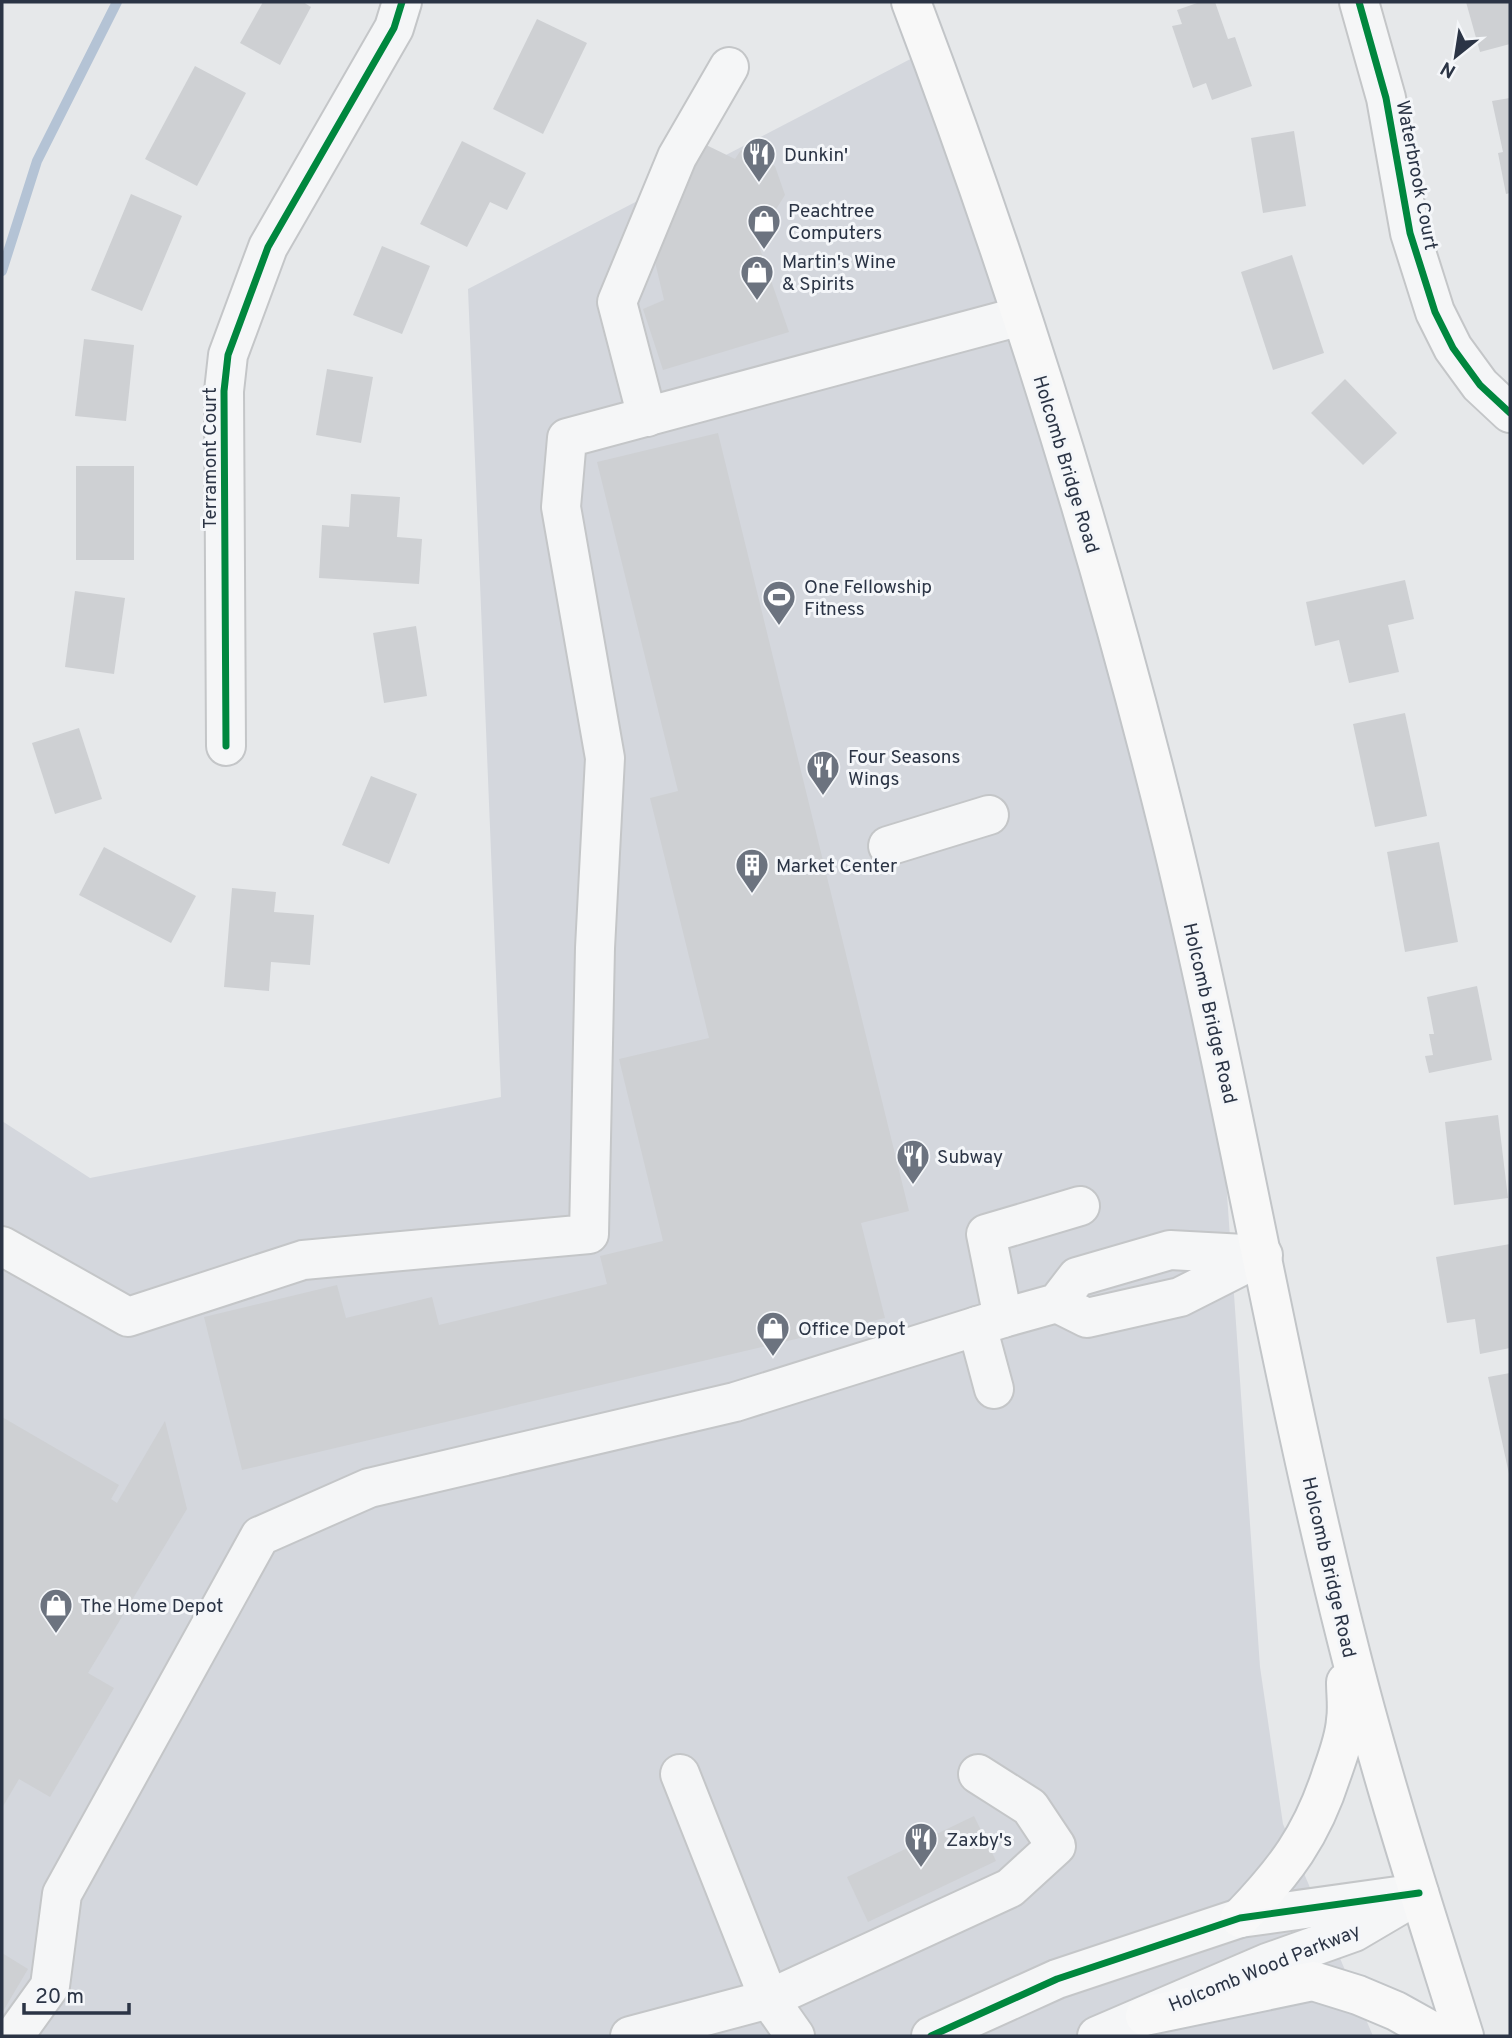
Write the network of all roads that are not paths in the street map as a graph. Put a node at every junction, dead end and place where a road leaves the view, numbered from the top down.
1 (402, 2) edge
2 (911, 2) edge
3 (1359, 2) edge
4 (729, 67) dead end
5 (1021, 316) junction
6 (1510, 413) edge
7 (648, 417) junction
8 (226, 746) dead end
9 (989, 815) dead end
10 (888, 846) dead end
11 (1080, 1206) dead end
12 (2, 1247) edge
13 (1263, 1255) junction
14 (990, 1322) junction
15 (994, 1389) dead end
16 (1346, 1638) junction
17 (680, 1774) dead end
18 (978, 1774) dead end
19 (1419, 1893) junction
20 (1240, 1918) junction
21 (769, 1999) junction
22 (1145, 2016) junction
23 (996, 2023) edge
24 (14, 2036) edge
25 (630, 2036) edge
26 (771, 2036) edge
27 (795, 2036) edge
28 (931, 2036) edge
29 (1097, 2036) edge
30 (1436, 2036) edge
31 (1464, 2036) edge

1 - 8 street, Terramont Court
2 - 5 main road, Holcomb Bridge Road
3 - 6 street, Waterbrook Court
4 - 7 street
5 - 7 street
5 - 13 main road, Holcomb Bridge Road
7 - 12 street
9 - 10 street
11 - 14 street
13 - 14 street
13 - 16 main road, Holcomb Bridge Road
14 - 15 street
14 - 24 street
16 - 19 main road, Holcomb Bridge Road
16 - 20 main road
17 - 21 street
18 - 21 street
19 - 20 street, Holcomb Wood Parkway
19 - 22 street, Holcomb Wood Parkway
19 - 31 main road, Holcomb Bridge Road
20 - 23 street, Holcomb Wood Parkway
21 - 25 street
21 - 26 street
21 - 27 street
22 - 29 street, Holcomb Wood Parkway
22 - 30 main road
23 - 28 street, Holcomb Wood Parkway

